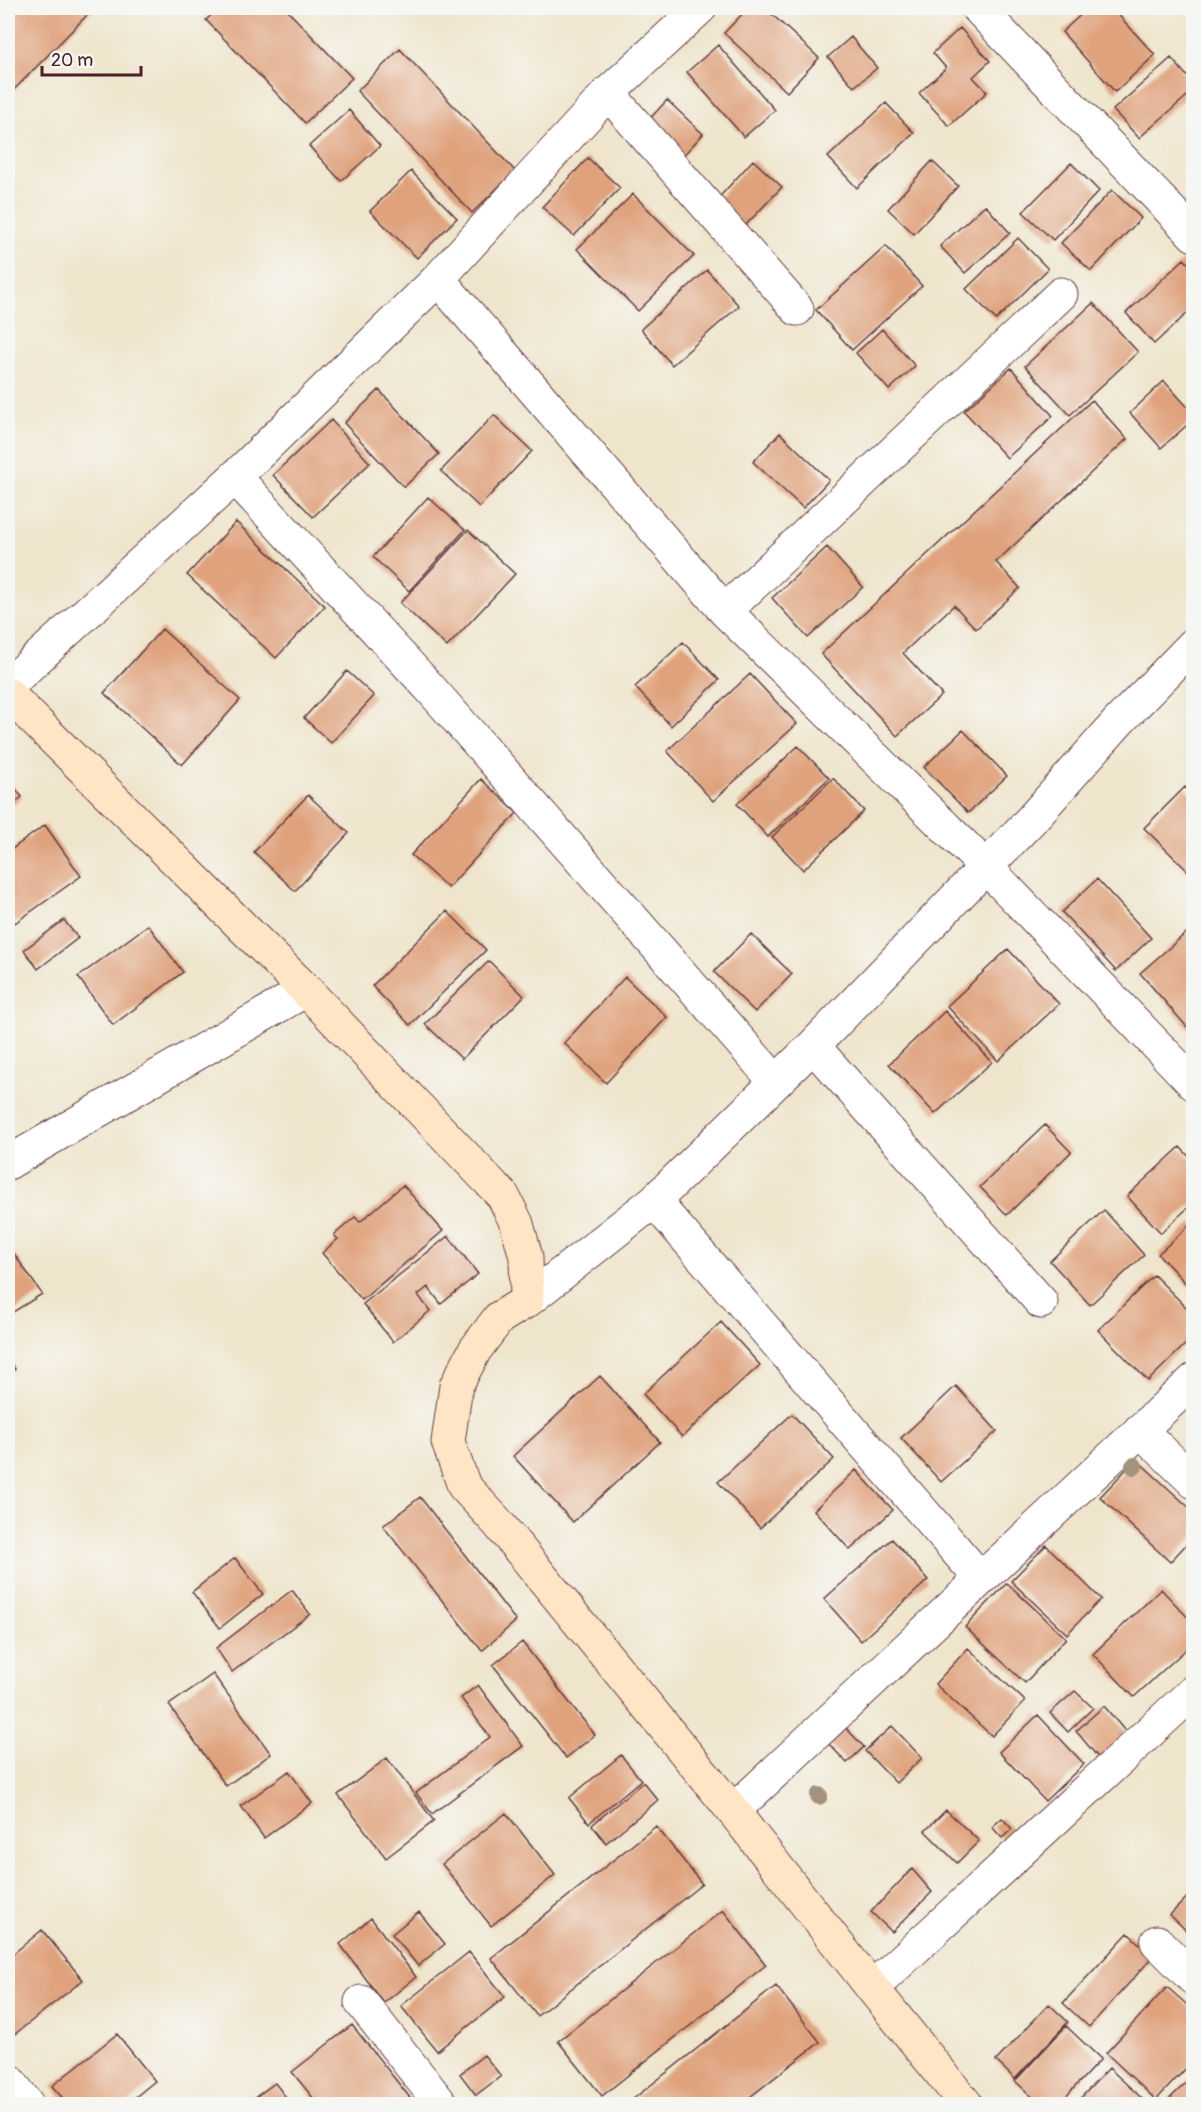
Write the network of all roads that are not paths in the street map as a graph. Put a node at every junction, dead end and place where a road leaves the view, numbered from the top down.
1 (700, 8) edge
2 (978, 8) edge
3 (608, 93) junction
4 (1194, 235) edge
5 (438, 279) junction
6 (1061, 294) dead end
7 (797, 309) dead end
8 (236, 477) junction
9 (725, 611) junction
10 (1194, 645) edge
11 (8, 685) edge
12 (8, 694) edge
13 (986, 867) junction
14 (306, 990) junction
15 (813, 1046) junction
16 (776, 1082) junction
17 (1194, 1084) edge
18 (9, 1159) edge
19 (654, 1201) junction
20 (527, 1301) junction
21 (1041, 1302) dead end
22 (1194, 1380) edge
23 (1140, 1430) junction
24 (1194, 1482) edge
25 (980, 1578) junction
26 (1194, 1690) edge
27 (733, 1811) junction
28 (1157, 1942) dead end
29 (1194, 1979) edge
30 (872, 1988) junction
31 (361, 2002) dead end
32 (8, 2079) edge
33 (27, 2104) edge
34 (441, 2104) edge
35 (966, 2104) edge

1 - 3 street
2 - 4 street
3 - 5 street
3 - 7 street
5 - 8 street
5 - 9 street
6 - 9 street
8 - 11 street
8 - 16 street
9 - 13 street
10 - 13 street
12 - 14 main road
13 - 15 street
13 - 17 street
14 - 18 street
14 - 20 main road
15 - 16 street
15 - 21 street
16 - 19 street
19 - 20 street
19 - 25 street
20 - 27 main road
22 - 23 street
23 - 24 street
23 - 25 street
25 - 27 street
26 - 30 street
27 - 30 main road
28 - 29 street
30 - 35 main road
31 - 34 street
32 - 33 street

